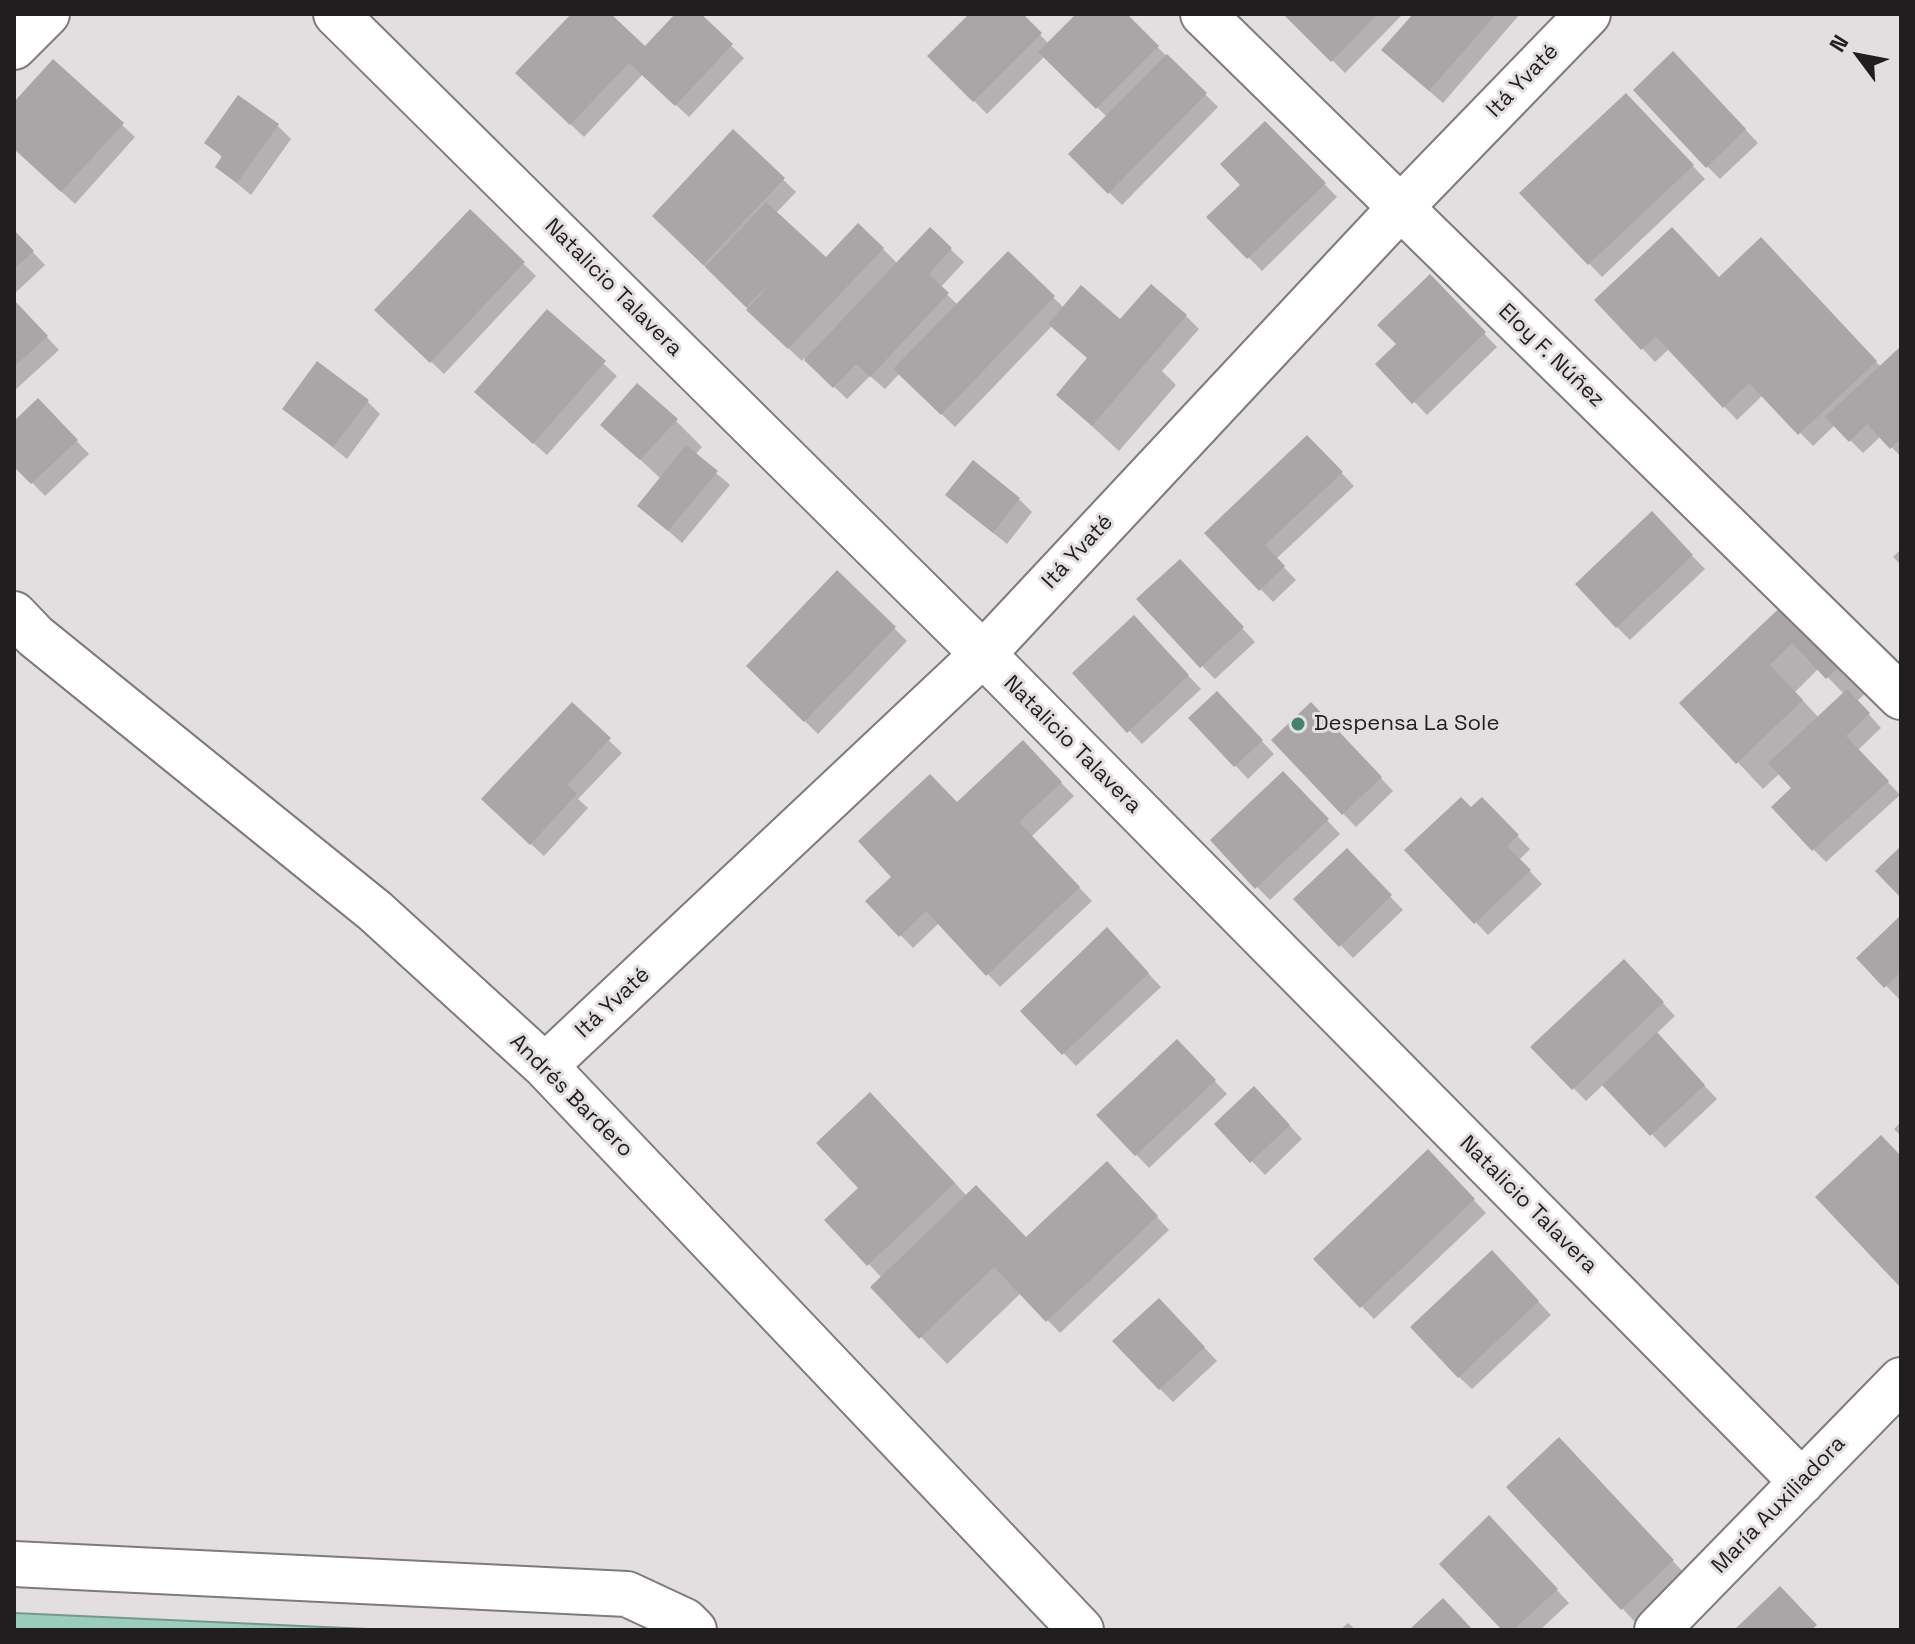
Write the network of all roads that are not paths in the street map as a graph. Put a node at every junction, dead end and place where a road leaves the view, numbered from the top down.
1 (47, 14) edge
2 (336, 14) edge
3 (1203, 14) edge
4 (1588, 14) edge
5 (14, 47) edge
6 (1400, 208) junction
7 (14, 614) edge
8 (983, 654) junction
9 (1901, 697) edge
10 (545, 1066) junction
11 (1901, 1380) edge
12 (1802, 1482) junction
13 (14, 1564) edge
14 (694, 1630) edge
15 (1081, 1630) edge
16 (1657, 1630) edge

1 - 5 street
2 - 8 street, Natalicio Talavera
3 - 6 street, Eloy F. Núñez
4 - 6 street, Itá Yvaté
6 - 8 street, Itá Yvaté
6 - 9 street, Eloy F. Núñez
7 - 10 street, Andrés Bardero
8 - 10 street, Itá Yvaté
8 - 12 street, Natalicio Talavera
10 - 15 street, Andrés Bardero
11 - 12 street, María Auxiliadora
12 - 16 street, María Auxiliadora
13 - 14 street

